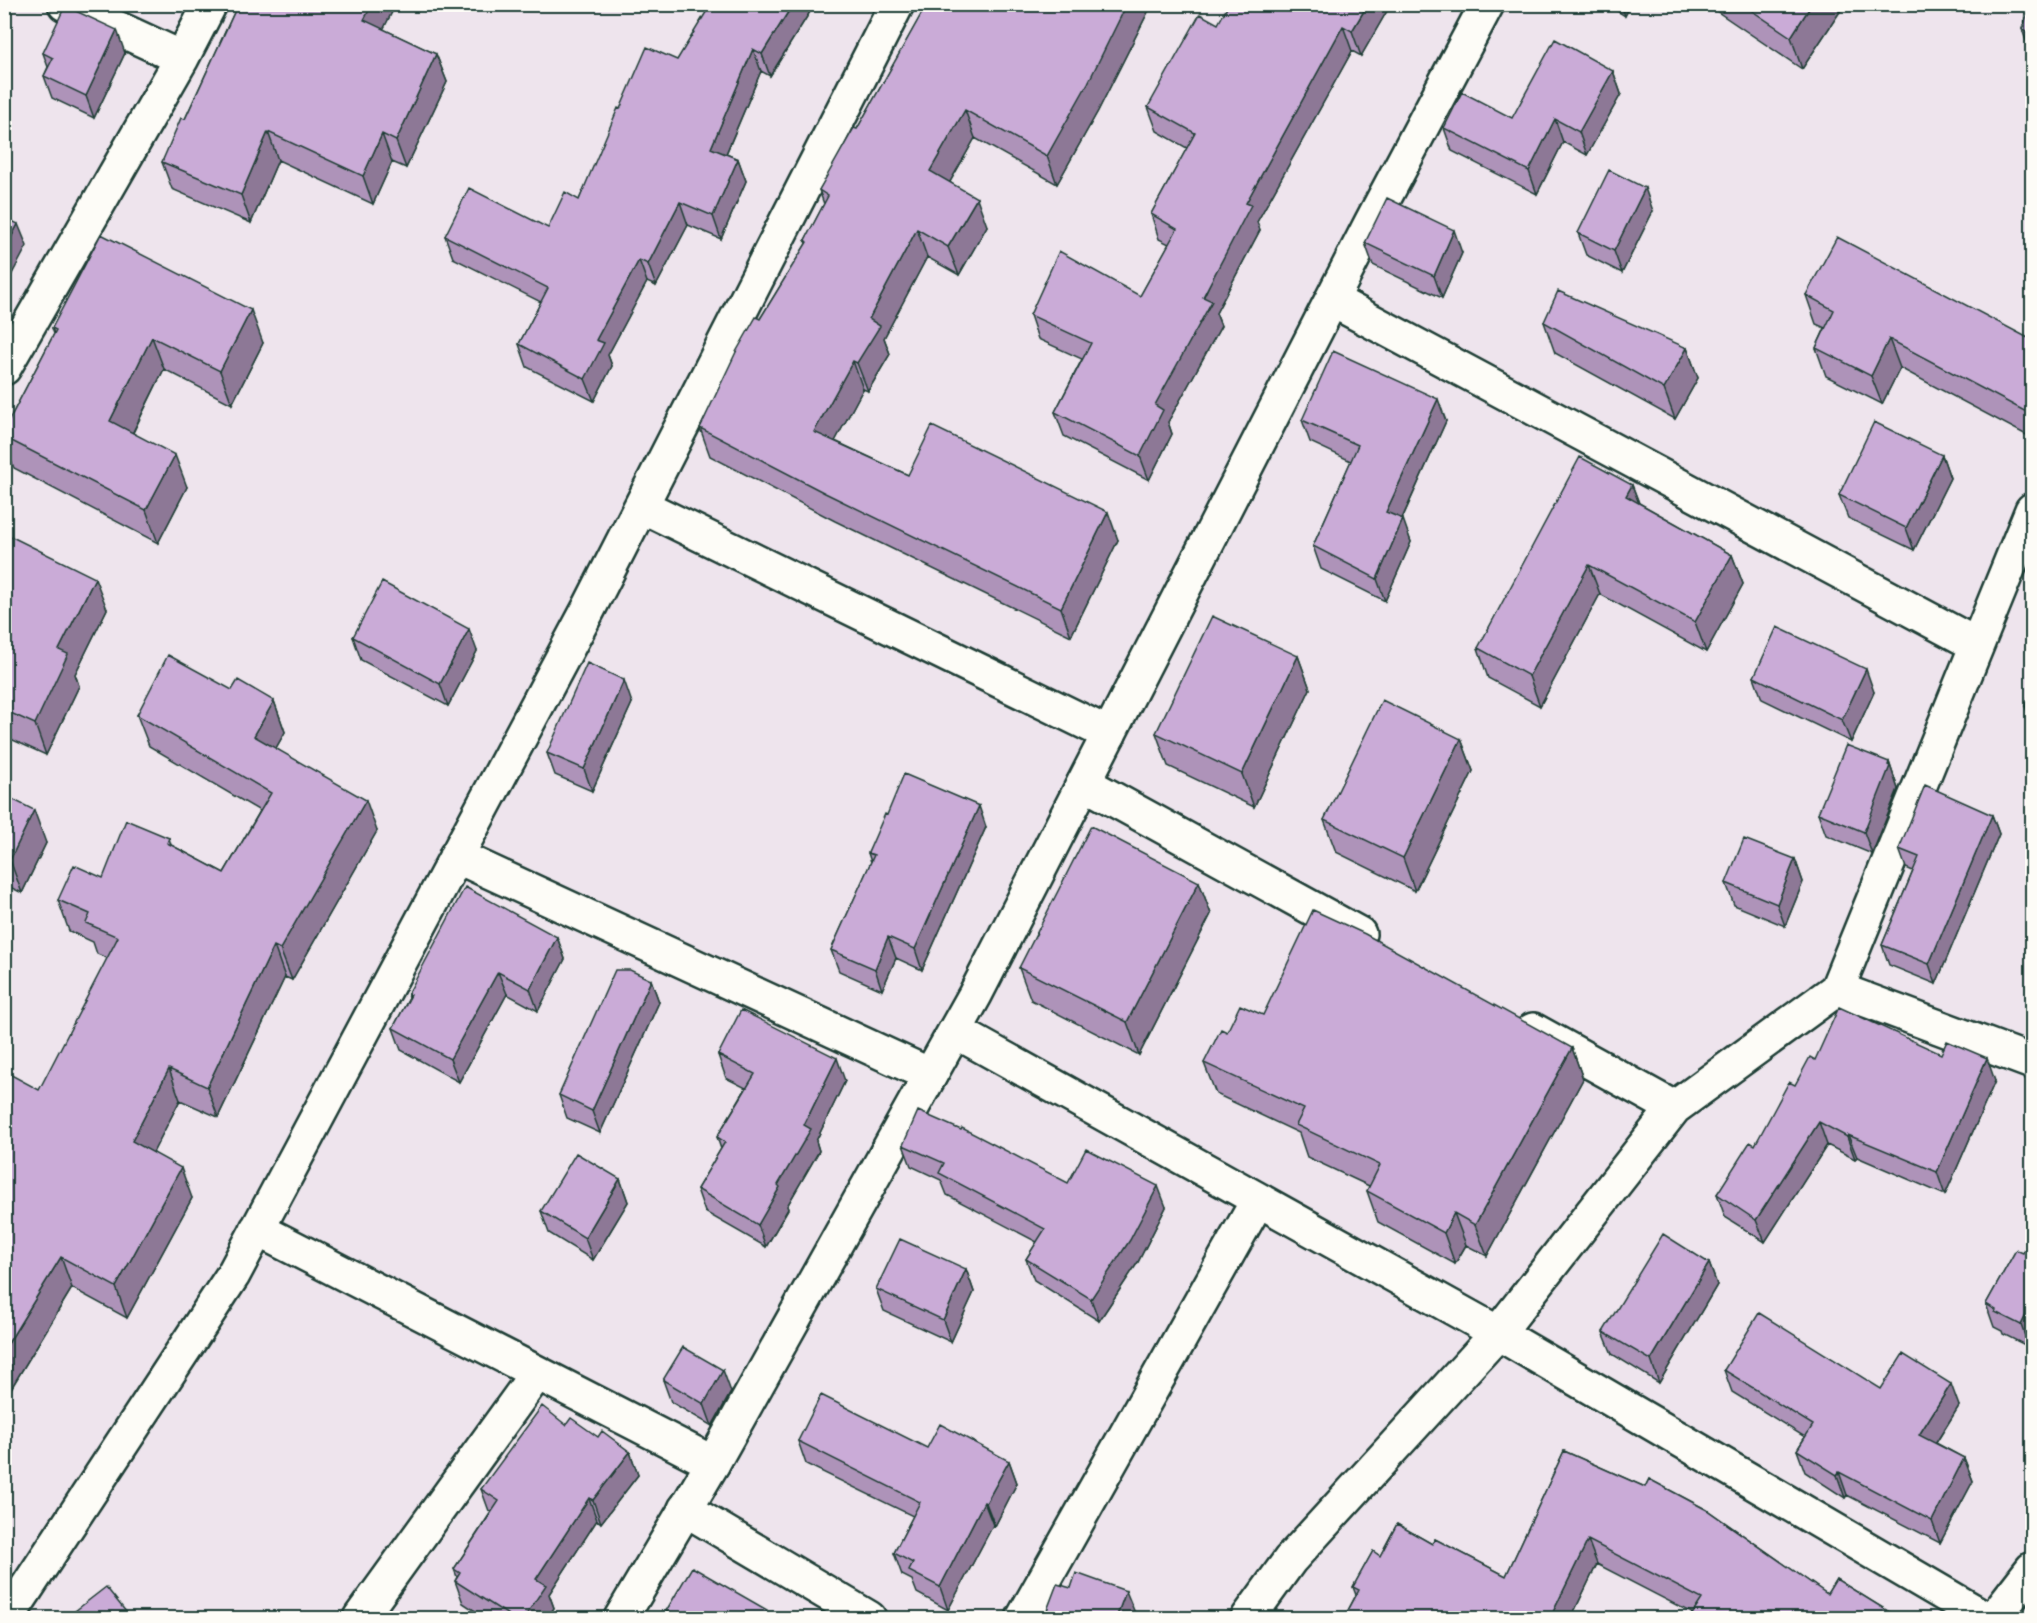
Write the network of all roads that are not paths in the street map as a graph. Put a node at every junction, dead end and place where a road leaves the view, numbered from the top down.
1 (65, 4) edge
2 (210, 4) edge
3 (1487, 4) edge
4 (889, 8) edge
5 (182, 58) junction
6 (1332, 300) junction
7 (4, 368) edge
8 (642, 506) junction
9 (2032, 510) edge
10 (1977, 645) junction
11 (1109, 734) junction
12 (1084, 783) junction
13 (456, 856) junction
14 (1384, 948) edge
15 (1836, 989) junction
16 (1509, 1017) edge
17 (955, 1031) junction
18 (2032, 1062) edge
19 (930, 1075) junction
20 (1674, 1108) junction
21 (1258, 1200) junction
22 (257, 1229) junction
23 (1497, 1333) junction
24 (537, 1373) junction
25 (713, 1463) junction
26 (685, 1509) junction
27 (2032, 1569) edge
28 (7, 1618) edge
29 (360, 1618) edge
30 (621, 1618) edge
31 (868, 1618) edge
32 (1023, 1618) edge
33 (1248, 1618) edge
34 (1985, 1618) edge
35 (1994, 1618) edge

1 - 5 street
2 - 5 street
3 - 6 street
4 - 8 street
5 - 7 street
6 - 10 street
6 - 11 street
8 - 11 street
8 - 13 street
9 - 10 street
10 - 15 street
11 - 12 street
12 - 14 street
12 - 17 street
13 - 19 street
13 - 22 street
15 - 18 street
15 - 20 street
16 - 20 street
17 - 19 street
17 - 21 street
19 - 25 street
20 - 23 street
21 - 23 street
21 - 32 street
22 - 24 street
22 - 28 street
23 - 33 street
23 - 34 street
24 - 25 street
24 - 29 street
25 - 26 street
26 - 30 street
26 - 31 street
27 - 35 street

